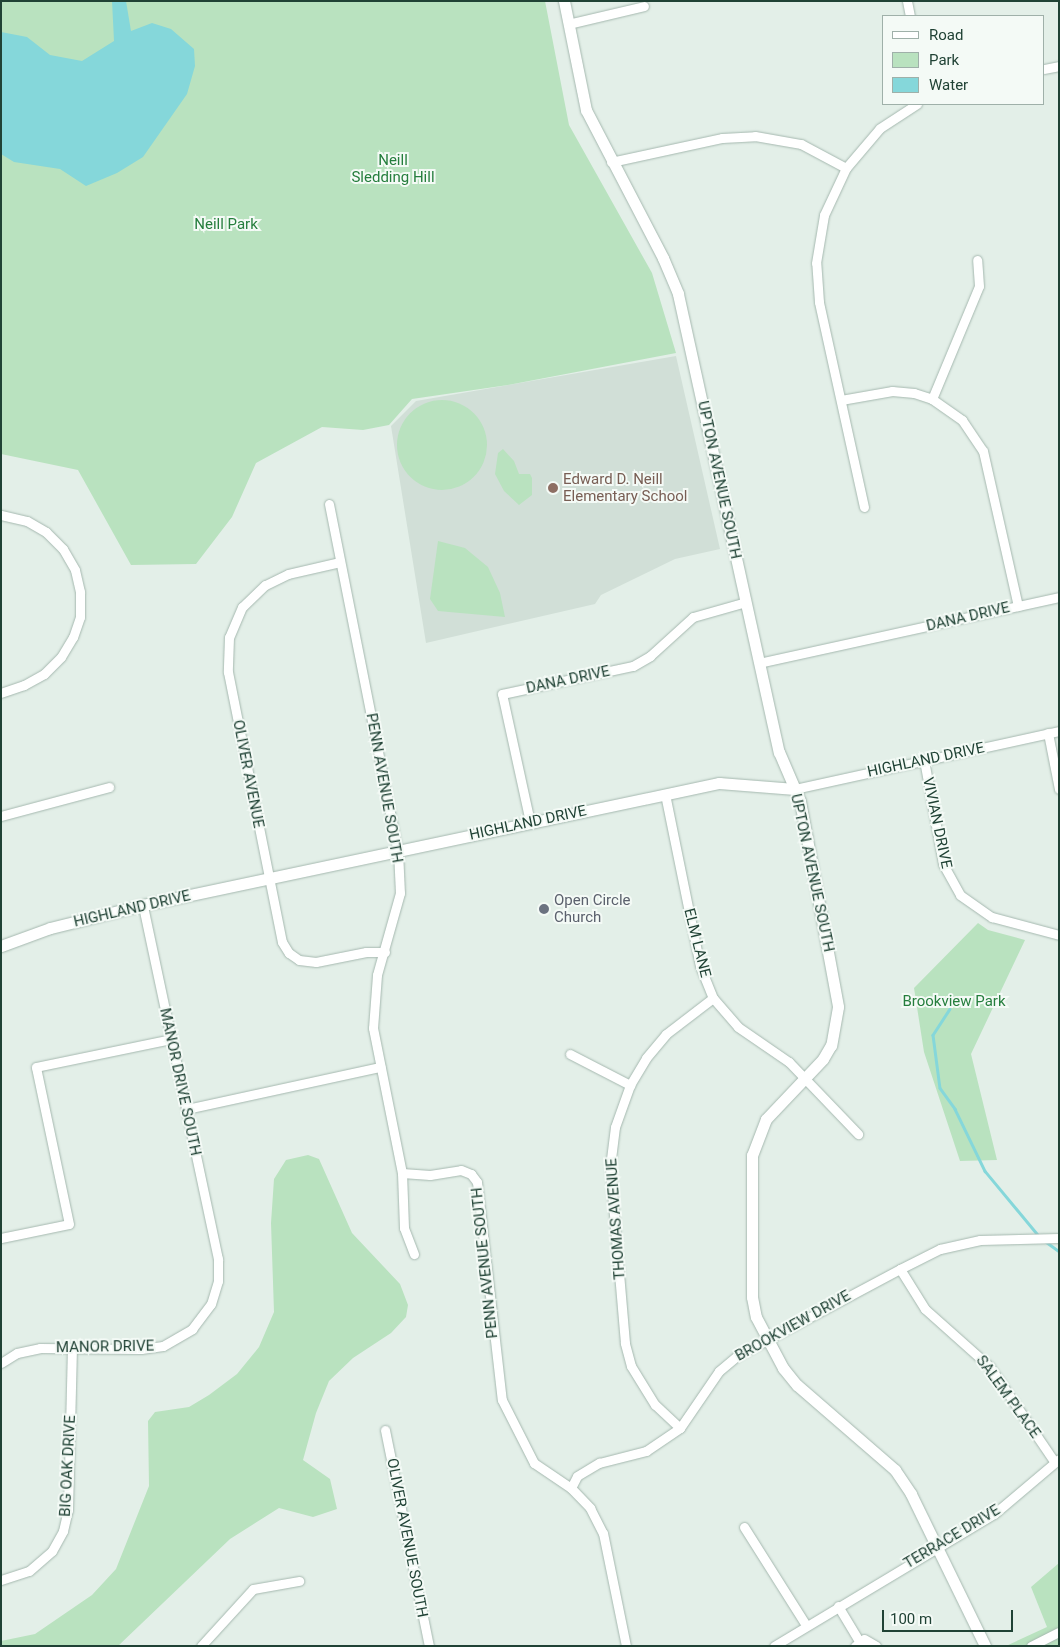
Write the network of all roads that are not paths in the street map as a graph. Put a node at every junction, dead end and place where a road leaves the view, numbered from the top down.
1 (564, 1) edge
2 (907, 1) edge
3 (644, 6) dead end
4 (910, 15) edge
5 (568, 24) junction
6 (1059, 66) edge
7 (1045, 69) edge
8 (915, 105) edge
9 (611, 162) junction
10 (846, 168) junction
11 (977, 260) dead end
12 (932, 399) junction
13 (840, 400) junction
14 (329, 504) dead end
15 (864, 507) dead end
16 (1, 515) edge
17 (340, 562) junction
18 (1059, 597) edge
19 (746, 602) junction
20 (1018, 606) junction
21 (760, 663) junction
22 (1, 693) edge
23 (1059, 731) edge
24 (1048, 733) junction
25 (924, 760) junction
26 (109, 787) dead end
27 (795, 789) junction
28 (1059, 789) edge
29 (665, 794) junction
30 (1, 816) edge
31 (530, 822) junction
32 (398, 851) junction
33 (269, 878) junction
34 (143, 905) junction
35 (1059, 935) edge
36 (1, 946) edge
37 (385, 952) junction
38 (713, 998) junction
39 (171, 1039) junction
40 (570, 1054) dead end
41 (380, 1067) junction
42 (806, 1078) junction
43 (630, 1085) junction
44 (187, 1109) junction
45 (858, 1134) dead end
46 (402, 1173) junction
47 (1, 1238) edge
48 (1059, 1238) edge
49 (414, 1254) dead end
50 (218, 1259) joint
51 (900, 1269) junction
52 (767, 1339) junction
53 (72, 1348) junction
54 (1, 1363) edge
55 (680, 1428) junction
56 (385, 1430) dead end
57 (1057, 1460) edge
58 (571, 1488) junction
59 (744, 1527) dead end
60 (937, 1546) junction
61 (1, 1580) edge
62 (299, 1581) dead end
63 (838, 1606) junction
64 (806, 1625) junction
65 (1059, 1632) edge
66 (857, 1643) edge
67 (201, 1646) edge
68 (429, 1646) edge
69 (626, 1646) edge
70 (774, 1646) edge
71 (876, 1646) edge
72 (985, 1646) edge
73 (1031, 1646) edge

1 - 5 street, UPTON AVENUE SOUTH
2 - 4 street
3 - 5 street
5 - 9 street, UPTON AVENUE SOUTH
6 - 7 street
8 - 10 street
9 - 10 street
9 - 19 street, UPTON AVENUE SOUTH
10 - 13 street
11 - 12 street
12 - 13 street
12 - 20 street
13 - 15 street
14 - 17 street, PENN AVENUE SOUTH
16 - 22 street
17 - 32 street, PENN AVENUE SOUTH
17 - 33 street, OLIVER AVENUE
18 - 20 street, DANA DRIVE
19 - 21 street, UPTON AVENUE SOUTH
19 - 31 street, DANA DRIVE
20 - 21 street, DANA DRIVE
21 - 27 street, UPTON AVENUE SOUTH
23 - 24 street, HIGHLAND DRIVE
24 - 25 street, HIGHLAND DRIVE
24 - 28 street
25 - 27 street, HIGHLAND DRIVE
25 - 35 street, VIVIAN DRIVE
26 - 30 street
27 - 29 street, HIGHLAND DRIVE
27 - 42 street, UPTON AVENUE SOUTH
29 - 31 street, HIGHLAND DRIVE
29 - 38 street, ELM LANE
31 - 32 street, HIGHLAND DRIVE
32 - 33 street, HIGHLAND DRIVE
32 - 37 street, PENN AVENUE SOUTH
33 - 34 street, HIGHLAND DRIVE
33 - 37 street, OLIVER AVENUE
34 - 36 street, HIGHLAND DRIVE
34 - 39 street, MANOR DRIVE SOUTH
37 - 41 street, PENN AVENUE SOUTH
38 - 42 street, ELM LANE
38 - 43 street, THOMAS AVENUE
39 - 44 street, MANOR DRIVE SOUTH
39 - 47 street
40 - 43 street
41 - 44 street
41 - 46 street, PENN AVENUE SOUTH
42 - 45 street, ELM LANE
42 - 52 street, UPTON AVENUE SOUTH
43 - 55 street, THOMAS AVENUE
44 - 50 street, MANOR DRIVE SOUTH
46 - 49 street
46 - 58 street, PENN AVENUE SOUTH
48 - 51 street, BROOKVIEW DRIVE
50 - 53 street, MANOR DRIVE
51 - 52 street, BROOKVIEW DRIVE
51 - 57 street, SALEM PLACE
52 - 55 street, BROOKVIEW DRIVE
52 - 60 street, UPTON AVENUE SOUTH
53 - 54 street, MANOR DRIVE
53 - 61 street, BIG OAK DRIVE
55 - 58 street, BROOKVIEW DRIVE
56 - 68 street, OLIVER AVENUE SOUTH
57 - 60 street, TERRACE DRIVE
58 - 69 street, PENN AVENUE SOUTH
59 - 64 street
60 - 63 street, TERRACE DRIVE
60 - 72 street, UPTON AVENUE SOUTH
62 - 67 street
63 - 64 street, TERRACE DRIVE
63 - 66 street
64 - 70 street, TERRACE DRIVE
65 - 73 street
66 - 71 street

